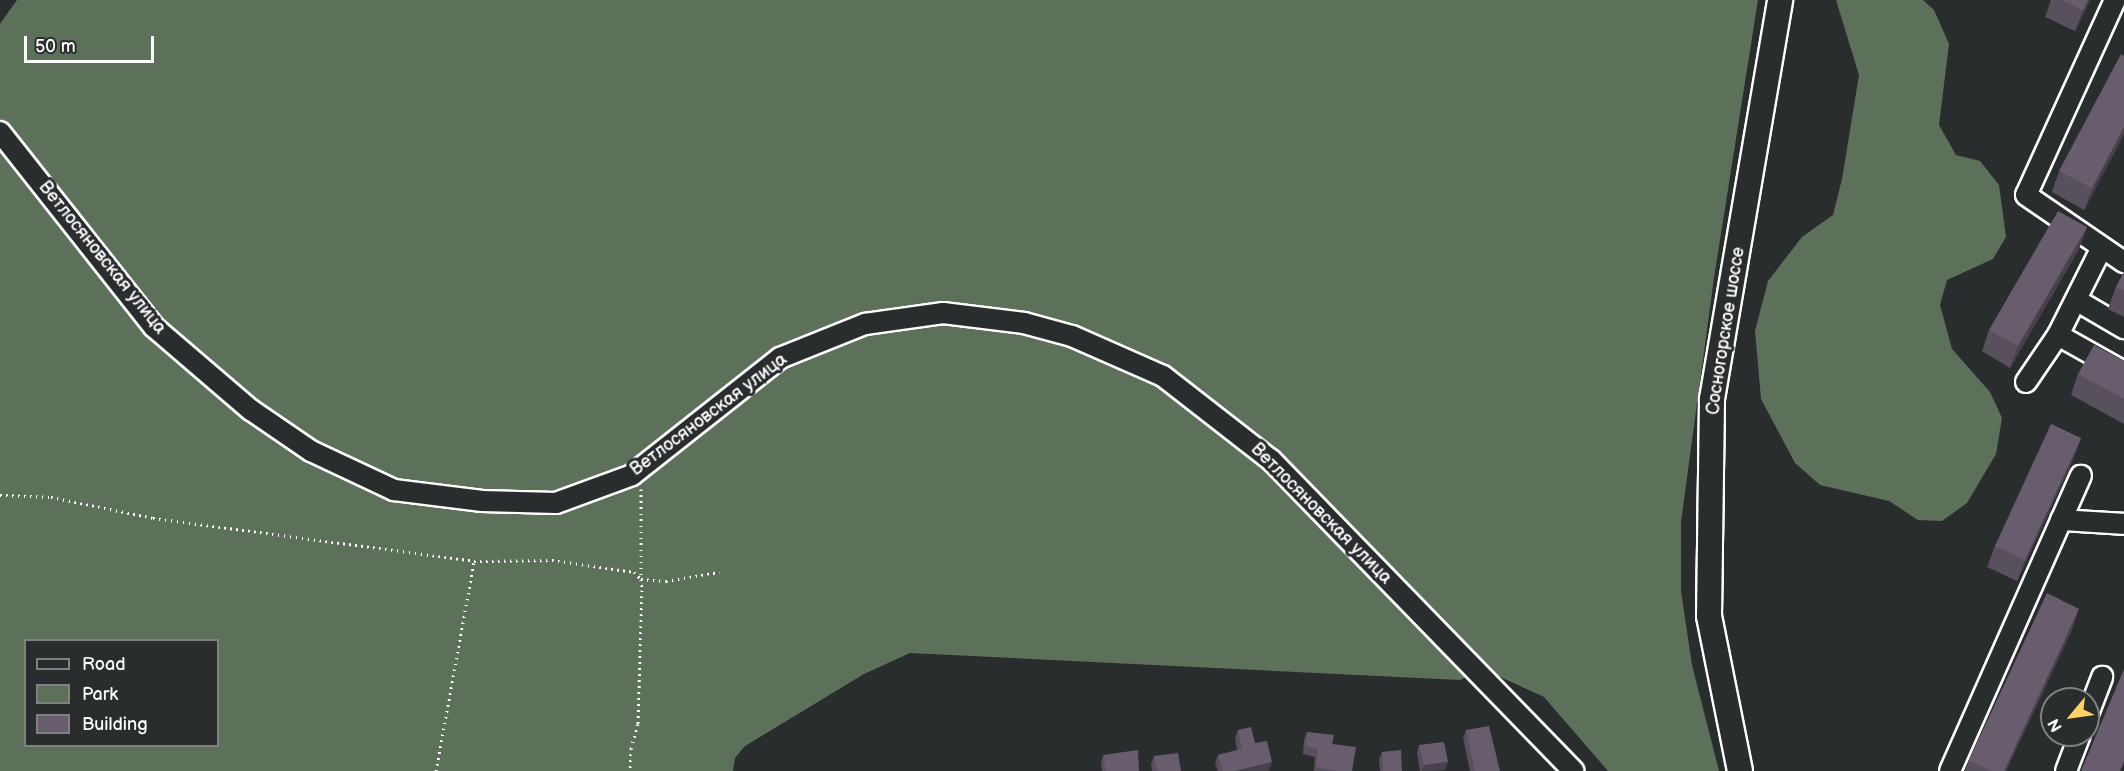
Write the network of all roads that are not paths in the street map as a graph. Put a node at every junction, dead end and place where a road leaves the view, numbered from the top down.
1 (1780, 0) edge
2 (2115, 0) edge
3 (0, 132) edge
4 (2102, 247) junction
5 (2124, 262) edge
6 (2076, 300) junction
7 (2124, 328) edge
8 (2058, 335) junction
9 (2124, 372) edge
10 (2026, 382) dead end
11 (2080, 476) dead end
12 (2061, 520) junction
13 (2124, 524) edge
14 (2102, 677) dead end
15 (2098, 687) edge
16 (2075, 747) edge
17 (1574, 771) edge
18 (1740, 771) edge
19 (1950, 771) edge
20 (2066, 771) edge

1 - 18 main road, Сосногорское шоссе
2 - 4 street
3 - 17 street, Ветлосяновская улица
4 - 5 street
4 - 6 street
6 - 7 street
6 - 8 street
8 - 9 street
8 - 10 street
11 - 12 street
12 - 13 street
12 - 19 street
14 - 15 street
16 - 20 street

